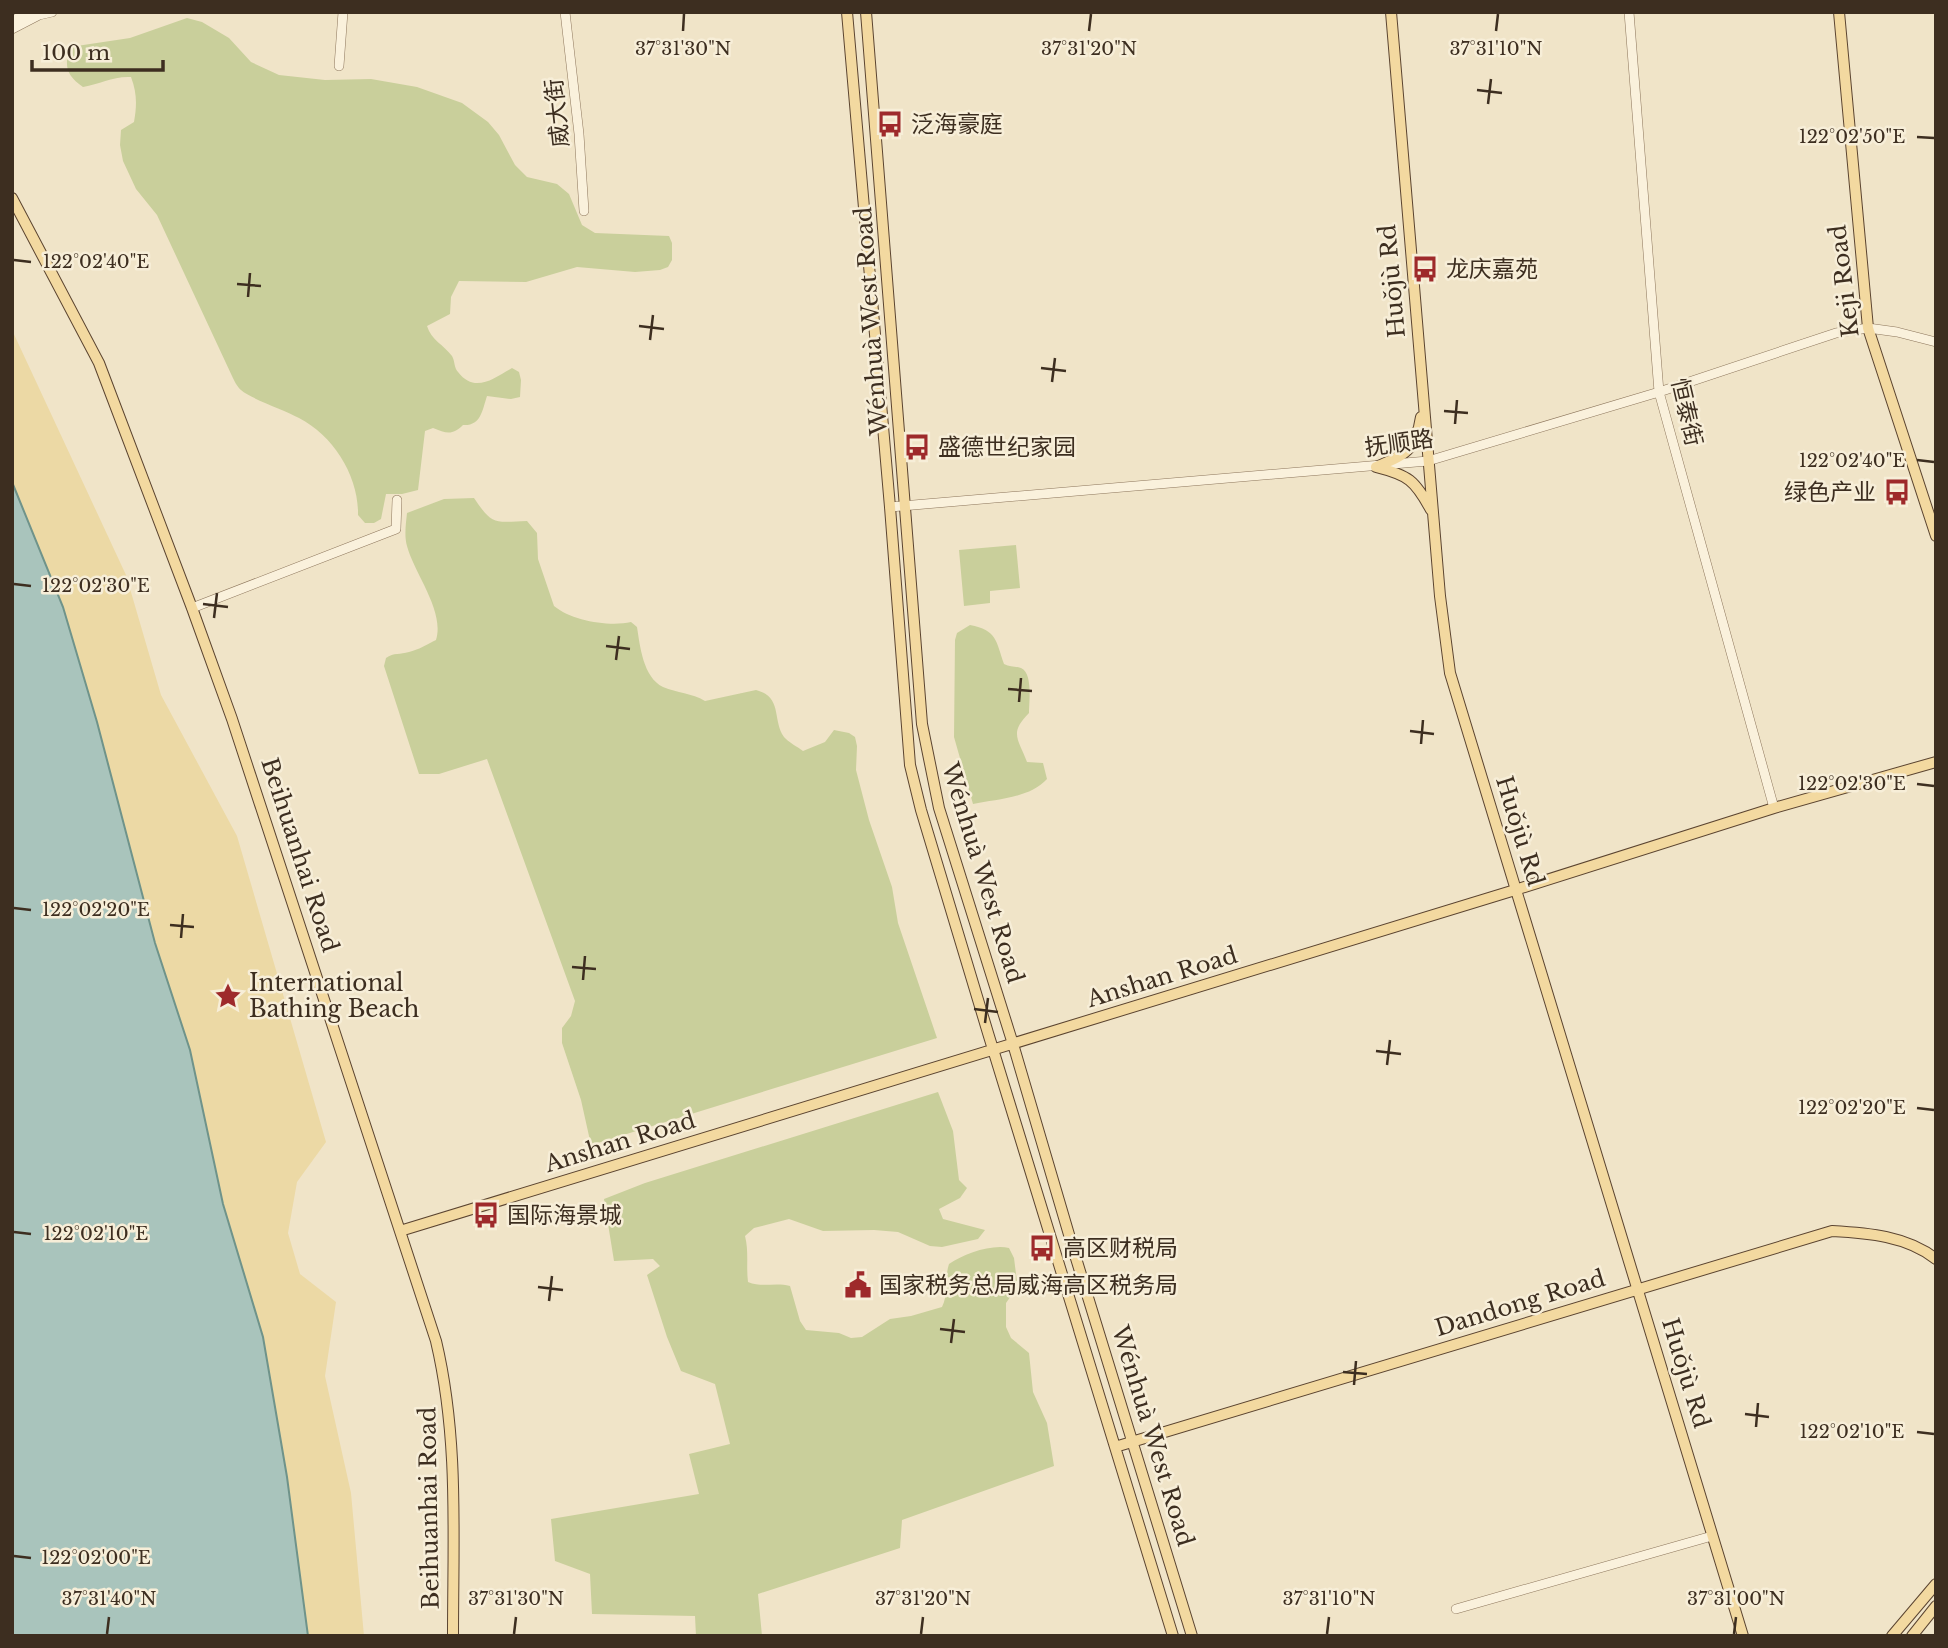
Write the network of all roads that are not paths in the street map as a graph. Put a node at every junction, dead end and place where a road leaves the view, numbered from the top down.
1 (27, 12) edge
2 (52, 12) edge
3 (344, 12) edge
4 (565, 12) edge
5 (848, 12) edge
6 (866, 12) edge
7 (1391, 12) edge
8 (1629, 12) edge
9 (1839, 12) edge
10 (12, 20) edge
11 (12, 29) edge
12 (339, 66) dead end
13 (12, 198) edge
14 (584, 211) dead end
15 (1868, 328) junction
16 (1936, 342) edge
17 (1659, 392) junction
18 (1424, 404) junction
19 (1428, 461) junction
20 (1376, 467) junction
21 (397, 500) dead end
22 (890, 507) junction
23 (906, 507) junction
24 (1433, 514) junction
25 (1936, 536) edge
26 (191, 608) junction
27 (1936, 762) edge
28 (1774, 808) junction
29 (1516, 891) junction
30 (1013, 1044) junction
31 (993, 1051) junction
32 (400, 1231) junction
33 (1936, 1259) edge
34 (1639, 1289) junction
35 (1133, 1442) junction
36 (1115, 1447) junction
37 (1712, 1536) junction
38 (1936, 1584) edge
39 (1936, 1606) edge
40 (1456, 1609) dead end
41 (453, 1636) edge
42 (1173, 1636) edge
43 (1192, 1636) edge
44 (1743, 1636) edge
45 (1892, 1636) edge
46 (1912, 1636) edge

1 - 10 street
2 - 11 street
3 - 12 street
4 - 14 street, 威大街
5 - 22 main road, Wénhuà West Road
6 - 23 main road, Wénhuà West Road
7 - 18 main road, Huǒjù Rd
8 - 17 street, 恒泰街
9 - 15 main road, Keji Road
13 - 26 main road, Beihuanhai Road
15 - 16 street, 抚顺路
15 - 17 street, 抚顺路
15 - 25 main road, Keji Road
17 - 19 street, 抚顺路
17 - 28 street, 恒泰街
18 - 19 main road, Huǒjù Rd
18 - 20 main road
19 - 20 street, 抚顺路
19 - 24 main road, Huǒjù Rd
20 - 23 street, 抚顺路
20 - 24 main road
21 - 26 street
22 - 23 street, 抚顺路
22 - 31 main road, Wénhuà West Road
23 - 30 main road, Wénhuà West Road
24 - 29 main road, Huǒjù Rd
26 - 32 main road, Beihuanhai Road
27 - 28 main road, Anshan Road
28 - 29 main road, Anshan Road
29 - 30 main road, Anshan Road
29 - 34 main road, Huǒjù Rd
30 - 31 main road, Anshan Road
30 - 35 main road, Wénhuà West Road
31 - 32 main road, Anshan Road
31 - 36 main road, Wénhuà West Road
32 - 41 main road, Beihuanhai Road
33 - 34 main road, Dandong Road
34 - 35 main road, Dandong Road
34 - 37 main road, Huǒjù Rd
35 - 36 main road, Dandong Road
35 - 43 main road, Wénhuà West Road
36 - 42 main road, Wénhuà West Road
37 - 40 street
37 - 44 main road, Huǒjù Rd
38 - 45 main road
39 - 46 main road

